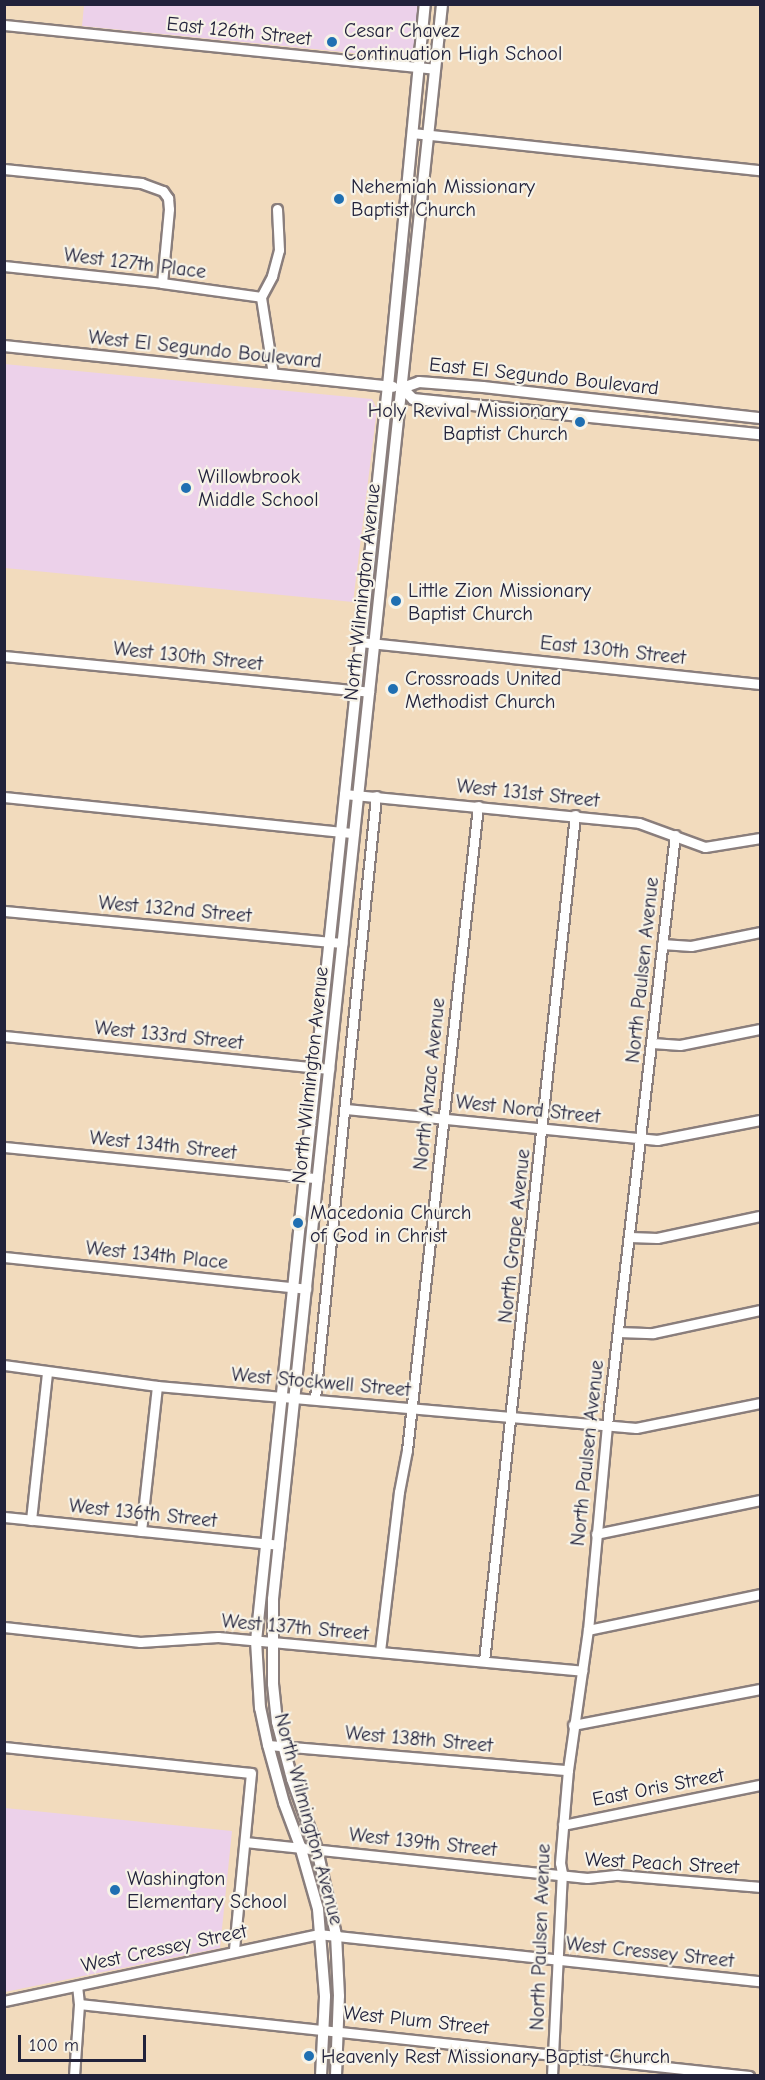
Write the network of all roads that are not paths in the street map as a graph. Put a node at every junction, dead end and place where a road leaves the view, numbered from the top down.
1 (425, 4) edge
2 (442, 4) edge
3 (4, 25) edge
4 (418, 68) junction
5 (435, 69) junction
6 (412, 133) junction
7 (428, 135) junction
8 (4, 169) edge
9 (760, 170) edge
10 (277, 209) dead end
11 (4, 266) edge
12 (162, 283) junction
13 (261, 297) junction
14 (4, 346) edge
15 (273, 374) junction
16 (388, 388) junction
17 (402, 388) junction
18 (760, 418) edge
19 (760, 434) edge
20 (360, 642) junction
21 (374, 643) junction
22 (4, 656) edge
23 (760, 684) edge
24 (355, 691) junction
25 (369, 692) junction
26 (344, 794) junction
27 (358, 795) junction
28 (376, 796) junction
29 (4, 797) edge
30 (478, 806) junction
31 (575, 815) junction
32 (340, 831) junction
33 (354, 833) junction
34 (675, 836) junction
35 (760, 838) edge
36 (4, 911) edge
37 (760, 932) edge
38 (328, 942) junction
39 (342, 943) junction
40 (662, 944) junction
41 (760, 1029) edge
42 (4, 1036) edge
43 (652, 1043) junction
44 (314, 1067) junction
45 (329, 1069) junction
46 (346, 1109) junction
47 (444, 1119) junction
48 (760, 1120) edge
49 (543, 1129) junction
50 (641, 1139) junction
51 (4, 1147) edge
52 (303, 1176) junction
53 (317, 1178) junction
54 (760, 1216) edge
55 (630, 1237) junction
56 (4, 1257) edge
57 (291, 1287) junction
58 (306, 1289) junction
59 (760, 1310) edge
60 (618, 1332) junction
61 (4, 1365) edge
62 (47, 1372) junction
63 (157, 1386) junction
64 (280, 1396) junction
65 (295, 1397) junction
66 (315, 1398) junction
67 (760, 1403) edge
68 (412, 1408) junction
69 (512, 1417) junction
70 (607, 1425) junction
71 (760, 1500) edge
72 (4, 1517) edge
73 (31, 1520) junction
74 (141, 1531) junction
75 (596, 1534) junction
76 (264, 1543) junction
77 (279, 1545) junction
78 (760, 1594) edge
79 (4, 1627) edge
80 (588, 1630) junction
81 (256, 1641) junction
82 (271, 1642) junction
83 (380, 1652) junction
84 (484, 1661) junction
85 (582, 1671) junction
86 (760, 1689) edge
87 (573, 1725) junction
88 (282, 1744) junction
89 (268, 1745) junction
90 (4, 1747) edge
91 (568, 1770) junction
92 (760, 1785) edge
93 (563, 1825) junction
94 (245, 1842) junction
95 (300, 1846) junction
96 (317, 1849) junction
97 (562, 1873) junction
98 (760, 1887) edge
99 (322, 1935) junction
100 (336, 1935) junction
101 (234, 1951) junction
102 (558, 1961) junction
103 (760, 1981) edge
104 (77, 1986) junction
105 (4, 2001) edge
106 (79, 2004) junction
107 (322, 2028) junction
108 (338, 2030) junction
109 (553, 2052) junction
110 (74, 2076) edge
111 (321, 2076) edge
112 (336, 2076) edge
113 (552, 2076) edge
114 (749, 2076) edge

1 - 4 main road, North Wilmington Avenue
2 - 5 main road, North Wilmington Avenue
3 - 4 street, East 126th Street
4 - 5 street, East 126th Street
4 - 6 main road, North Wilmington Avenue
5 - 7 main road, North Wilmington Avenue
6 - 7 street
6 - 16 main road, North Wilmington Avenue
7 - 9 street
7 - 17 main road, North Wilmington Avenue
8 - 12 street
10 - 13 street
11 - 12 street, West 127th Place
12 - 13 street, West 127th Place
13 - 15 street
14 - 15 main road, West El Segundo Boulevard
15 - 16 main road, West El Segundo Boulevard
16 - 17 main road, West El Segundo Boulevard
16 - 20 main road, North Wilmington Avenue
17 - 18 main road, East El Segundo Boulevard
17 - 19 main road, East El Segundo Boulevard
17 - 21 main road, North Wilmington Avenue
20 - 21 street
20 - 24 main road, North Wilmington Avenue
21 - 23 street, East 130th Street
21 - 25 main road, North Wilmington Avenue
22 - 24 street, West 130th Street
24 - 25 street, West 130th Street
24 - 26 main road, North Wilmington Avenue
25 - 27 main road, North Wilmington Avenue
26 - 27 street, West 131st Street
26 - 32 main road, North Wilmington Avenue
27 - 28 street, West 131st Street
27 - 33 main road, North Wilmington Avenue
28 - 30 street, West 131st Street
28 - 46 street
29 - 32 street
30 - 31 street, West 131st Street
30 - 47 street, North Anzac Avenue
31 - 34 street, West 131st Street
31 - 49 street, North Grape Avenue
32 - 33 street
32 - 38 main road, North Wilmington Avenue
33 - 39 main road, North Wilmington Avenue
34 - 35 street, West 131st Street
34 - 40 street, North Paulsen Avenue
36 - 38 street, West 132nd Street
37 - 40 street
38 - 39 street, West 132nd Street
38 - 44 main road, North Wilmington Avenue
39 - 45 main road, North Wilmington Avenue
40 - 43 street, North Paulsen Avenue
41 - 43 street
42 - 44 street, West 133rd Street
43 - 50 street, North Paulsen Avenue
44 - 45 street, West 133rd Street
44 - 52 main road, North Wilmington Avenue
45 - 53 main road, North Wilmington Avenue
46 - 47 street, West Nord Street
46 - 66 street
47 - 49 street, West Nord Street
47 - 68 street, North Anzac Avenue
48 - 50 street, West Nord Street
49 - 50 street, West Nord Street
49 - 69 street, North Grape Avenue
50 - 55 street, North Paulsen Avenue
51 - 52 street, West 134th Street
52 - 53 street, West 134th Street
52 - 57 main road, North Wilmington Avenue
53 - 58 main road, North Wilmington Avenue
54 - 55 street
55 - 60 street, North Paulsen Avenue
56 - 57 street, West 134th Place
57 - 58 street, West 134th Place
57 - 64 main road, North Wilmington Avenue
58 - 65 main road, North Wilmington Avenue
59 - 60 street
60 - 70 street, North Paulsen Avenue
61 - 62 street, West Stockwell Street
62 - 63 street, West Stockwell Street
62 - 73 street
63 - 64 street, West Stockwell Street
63 - 74 street
64 - 65 street, West Stockwell Street
64 - 76 main road, North Wilmington Avenue
65 - 66 street, West Stockwell Street
65 - 77 main road, North Wilmington Avenue
66 - 68 street, West Stockwell Street
67 - 70 street, West Stockwell Street
68 - 69 street, West Stockwell Street
68 - 83 street, North Anzac Avenue
69 - 70 street, West Stockwell Street
69 - 84 street, North Grape Avenue
70 - 75 street, North Paulsen Avenue
71 - 75 street
72 - 73 street, West 136th Street
73 - 74 street, West 136th Street
74 - 76 street, West 136th Street
75 - 80 street, North Paulsen Avenue
76 - 77 street, West 136th Street
76 - 81 main road, North Wilmington Avenue
77 - 82 main road, North Wilmington Avenue
78 - 80 street
79 - 81 street, West 137th Street
80 - 85 street, North Paulsen Avenue
81 - 82 street, West 137th Street
81 - 89 main road, North Wilmington Avenue
82 - 83 street, West 137th Street
82 - 88 main road, North Wilmington Avenue
83 - 84 street, West 137th Street
84 - 85 street, West 137th Street
85 - 87 street, North Paulsen Avenue
86 - 87 street
87 - 91 street, North Paulsen Avenue
88 - 89 street, West 138th Street
88 - 91 street, West 138th Street
88 - 96 main road, North Wilmington Avenue
89 - 95 main road, North Wilmington Avenue
90 - 94 street
91 - 93 street, North Paulsen Avenue
92 - 93 street, East Oris Street
93 - 97 street, North Paulsen Avenue
94 - 95 street, West 139th Street
94 - 101 street
95 - 96 street, West 139th Street
95 - 99 main road, North Wilmington Avenue
96 - 97 street, West 139th Street
96 - 100 main road, North Wilmington Avenue
97 - 98 street, West Peach Street
97 - 102 street, North Paulsen Avenue
99 - 100 street, West Cressey Street
99 - 101 street, West Cressey Street
99 - 107 main road, North Wilmington Avenue
100 - 102 street, West Cressey Street
100 - 108 main road, North Wilmington Avenue
101 - 104 street, West Cressey Street
102 - 103 street, West Cressey Street
102 - 109 street, North Paulsen Avenue
104 - 105 street, West Cressey Street
104 - 106 street
106 - 107 street, West Plum Street
106 - 110 street
107 - 108 street, West Plum Street
107 - 111 main road, North Wilmington Avenue
108 - 109 street, West Plum Street
108 - 112 main road, North Wilmington Avenue
109 - 113 street, North Paulsen Avenue
109 - 114 street, West Plum Street

